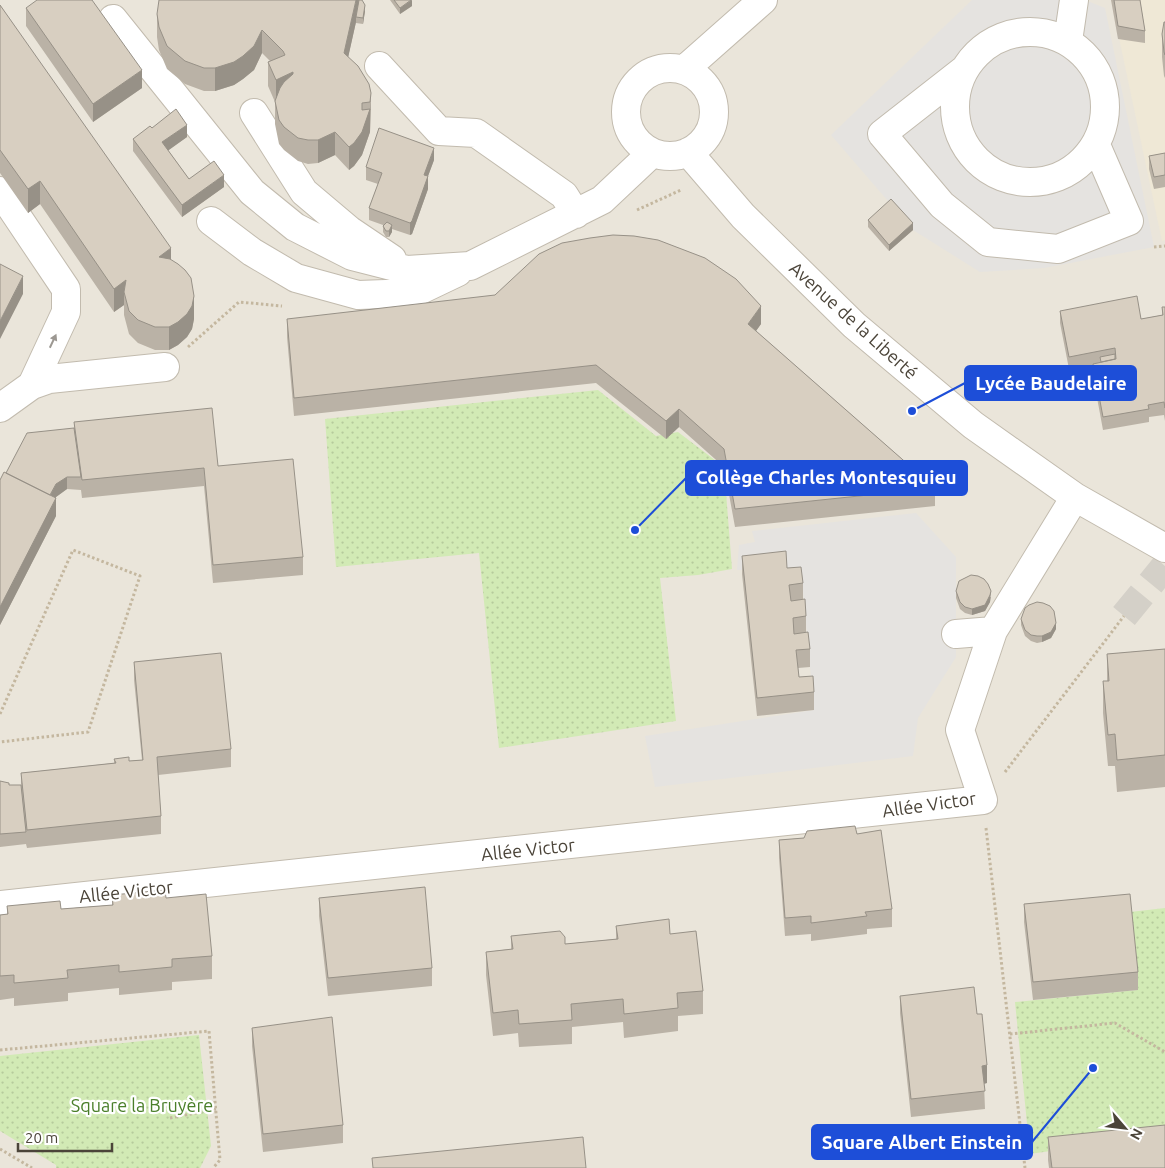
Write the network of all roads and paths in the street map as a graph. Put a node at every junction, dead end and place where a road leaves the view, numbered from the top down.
1 (763, 0) edge
2 (1074, 0) edge
3 (112, 20) dead end
4 (1068, 41) junction
5 (380, 66) dead end
6 (684, 69) junction
7 (964, 69) junction
8 (254, 113) dead end
9 (1096, 145) junction
10 (688, 152) junction
11 (652, 153) junction
12 (0, 190) edge
13 (576, 214) junction
14 (211, 221) dead end
15 (1165, 246) edge
16 (1154, 247) dead end
17 (470, 266) junction
18 (407, 270) junction
19 (165, 367) dead end
20 (32, 385) junction
21 (0, 408) edge
22 (1075, 497) junction
23 (1165, 548) edge
24 (1124, 616) tunnel mouth
25 (993, 632) junction
26 (956, 634) dead end
27 (0, 714) edge
28 (0, 742) edge
29 (983, 800) junction
30 (0, 905) edge
31 (1010, 1034) junction
32 (0, 1050) edge
33 (1165, 1052) edge
34 (216, 1109) junction
35 (170, 1118) dead end
36 (0, 1150) edge
37 (32, 1168) edge
38 (213, 1168) edge
39 (1026, 1168) edge

1 - 6 street
2 - 4 street
3 - 18 street
4 - 7 street
4 - 9 street
5 - 13 street
6 - 10 street
6 - 11 street
7 - 9 street
7 - 9 street
8 - 18 street
10 - 11 street
10 - 22 street, Avenue de la Liberté
11 - 13 street
20 -> 12 street
13 - 17 street
14 - 17 street
15 - 16 path
17 - 18 street
19 - 20 street
20 - 21 street
22 - 23 street, Avenue de la Liberté
22 - 25 street
24 - 29 path
25 - 26 street
25 - 29 street, Allée Victor
27 - 28 path
29 - 30 street, Allée Victor
29 - 31 path
31 - 33 path
31 - 39 path
32 - 34 path
34 - 35 path
34 - 38 path
36 - 37 path

